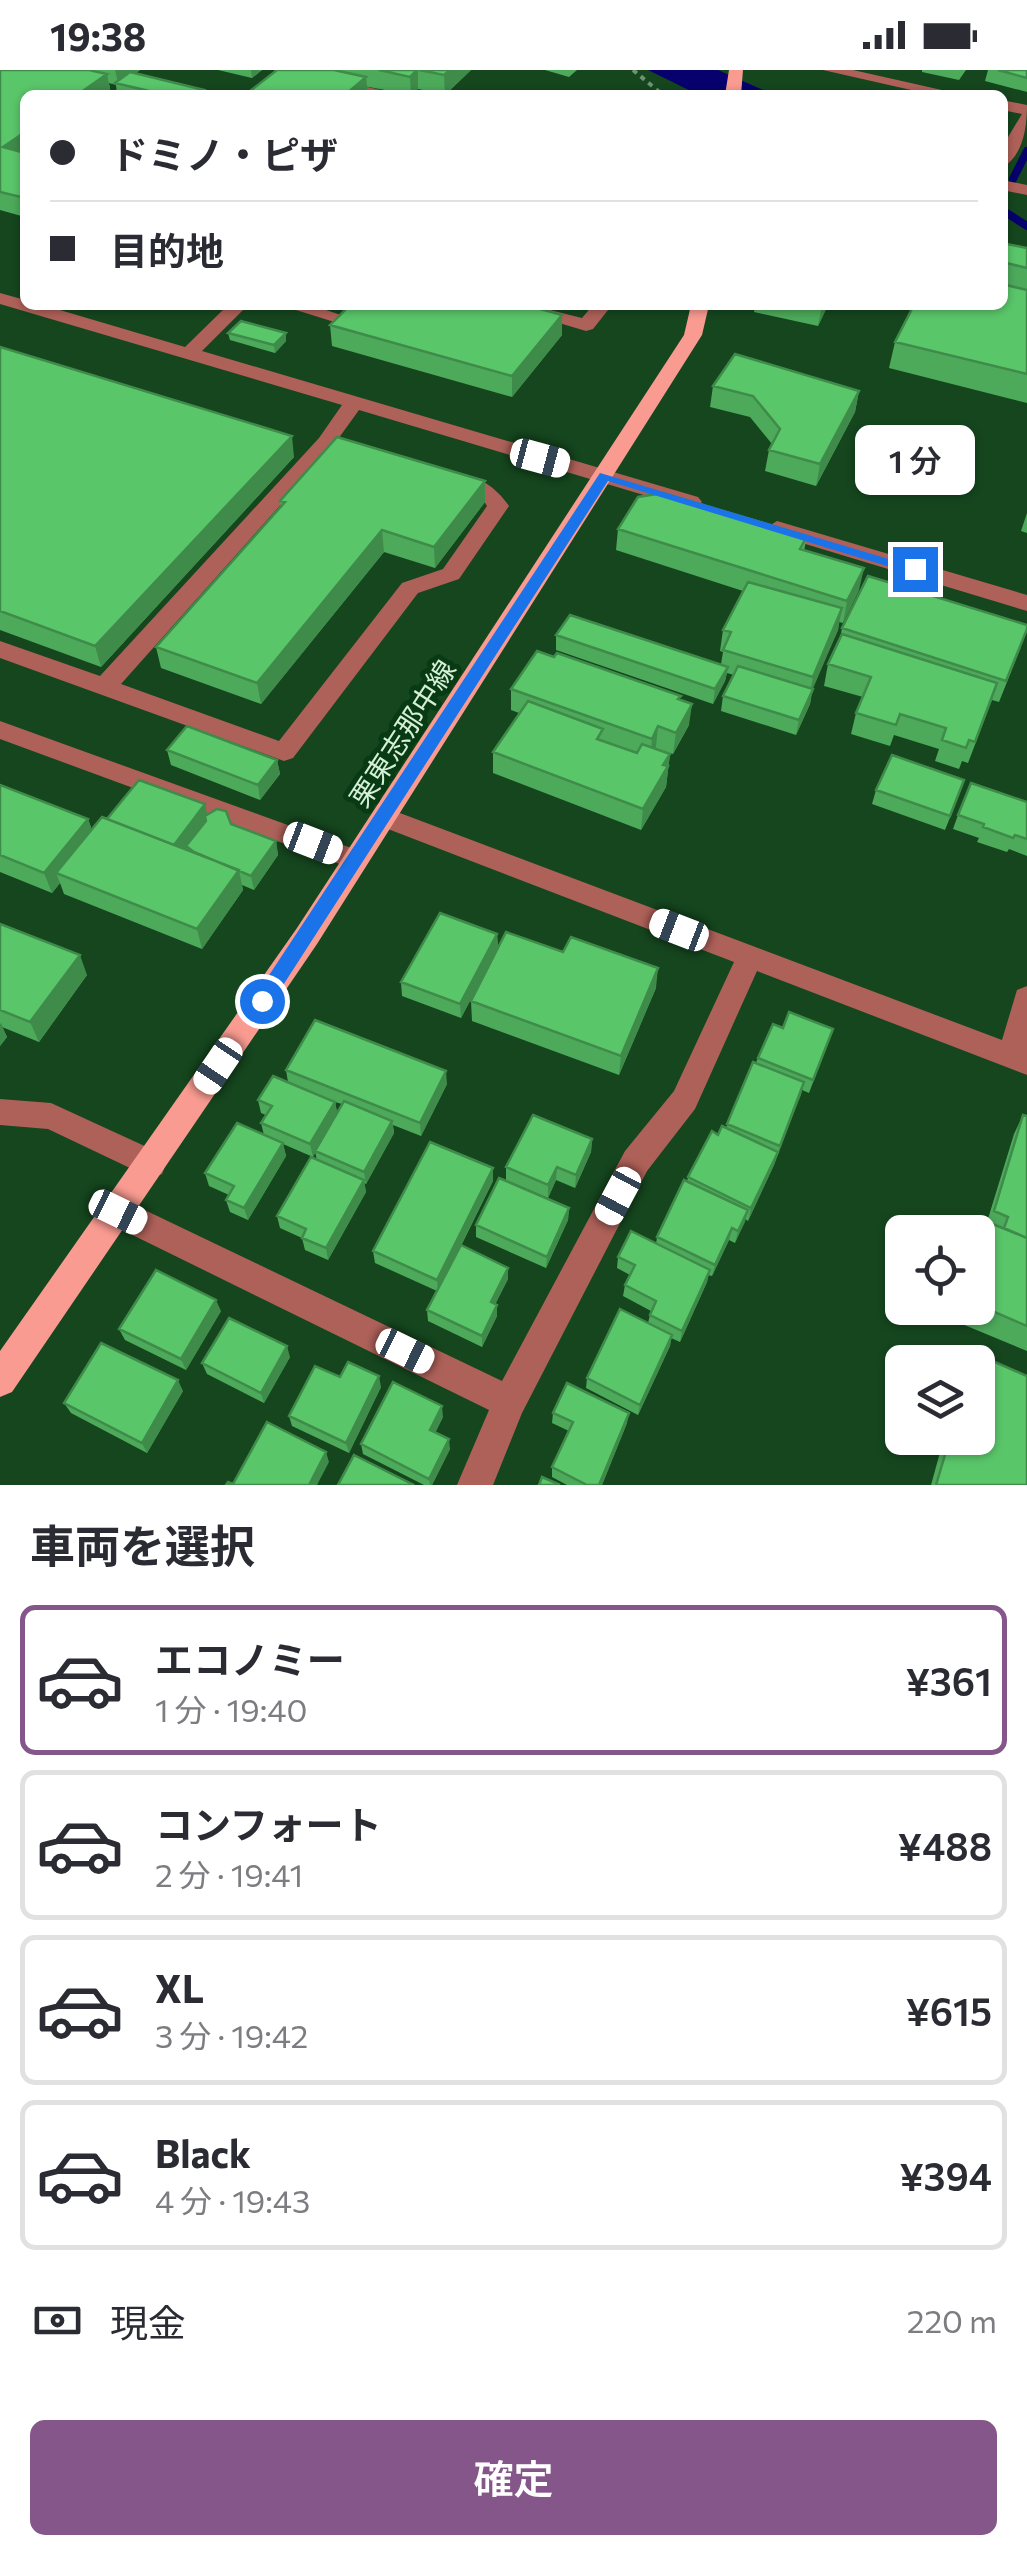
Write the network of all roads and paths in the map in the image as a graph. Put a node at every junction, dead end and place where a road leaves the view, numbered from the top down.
1 (632, 70) edge
2 (830, 70) edge
3 (861, 73) edge
4 (314, 80) edge
5 (361, 90) edge
6 (657, 90) edge
7 (934, 90) edge
8 (1027, 113) edge
9 (1008, 151) edge
10 (41, 310) edge
11 (234, 310) edge
12 (309, 310) edge
13 (528, 310) edge
14 (599, 310) edge
15 (699, 310) edge
16 (344, 319) edge
17 (189, 353) junction
18 (353, 404) junction
19 (433, 474) edge
20 (605, 476) junction
21 (709, 507) edge
22 (746, 518) edge
23 (1027, 603) edge
24 (0, 649) edge
25 (104, 687) junction
26 (0, 730) edge
27 (384, 817) junction
28 (356, 860) junction
29 (750, 957) junction
30 (1027, 998) edge
31 (1020, 1059) edge
32 (0, 1112) edge
33 (151, 1164) junction
34 (118, 1212) junction
35 (0, 1380) edge
36 (508, 1402) junction
37 (475, 1485) edge

1 - 6 path
2 - 3 street
3 - 7 street
4 - 5 street
8 - 9 street
10 - 17 street
11 - 17 street
12 - 16 street
13 - 14 street
15 - 20 main road, 栗東志那中線
17 - 18 street
18 - 20 street
18 - 25 street
19 - 25 street
20 - 21 street
20 - 27 main road, 栗東志那中線
22 - 23 street
24 - 25 street
26 - 28 street
27 - 28 main road, 栗東志那中線
27 - 29 street
28 - 33 main road, 栗東志那中線
29 - 31 street
29 - 36 street
30 - 31 street
32 - 33 street
33 - 34 main road, 栗東志那中線
34 - 35 main road, 栗東志那中線
34 - 36 street
36 - 37 street

